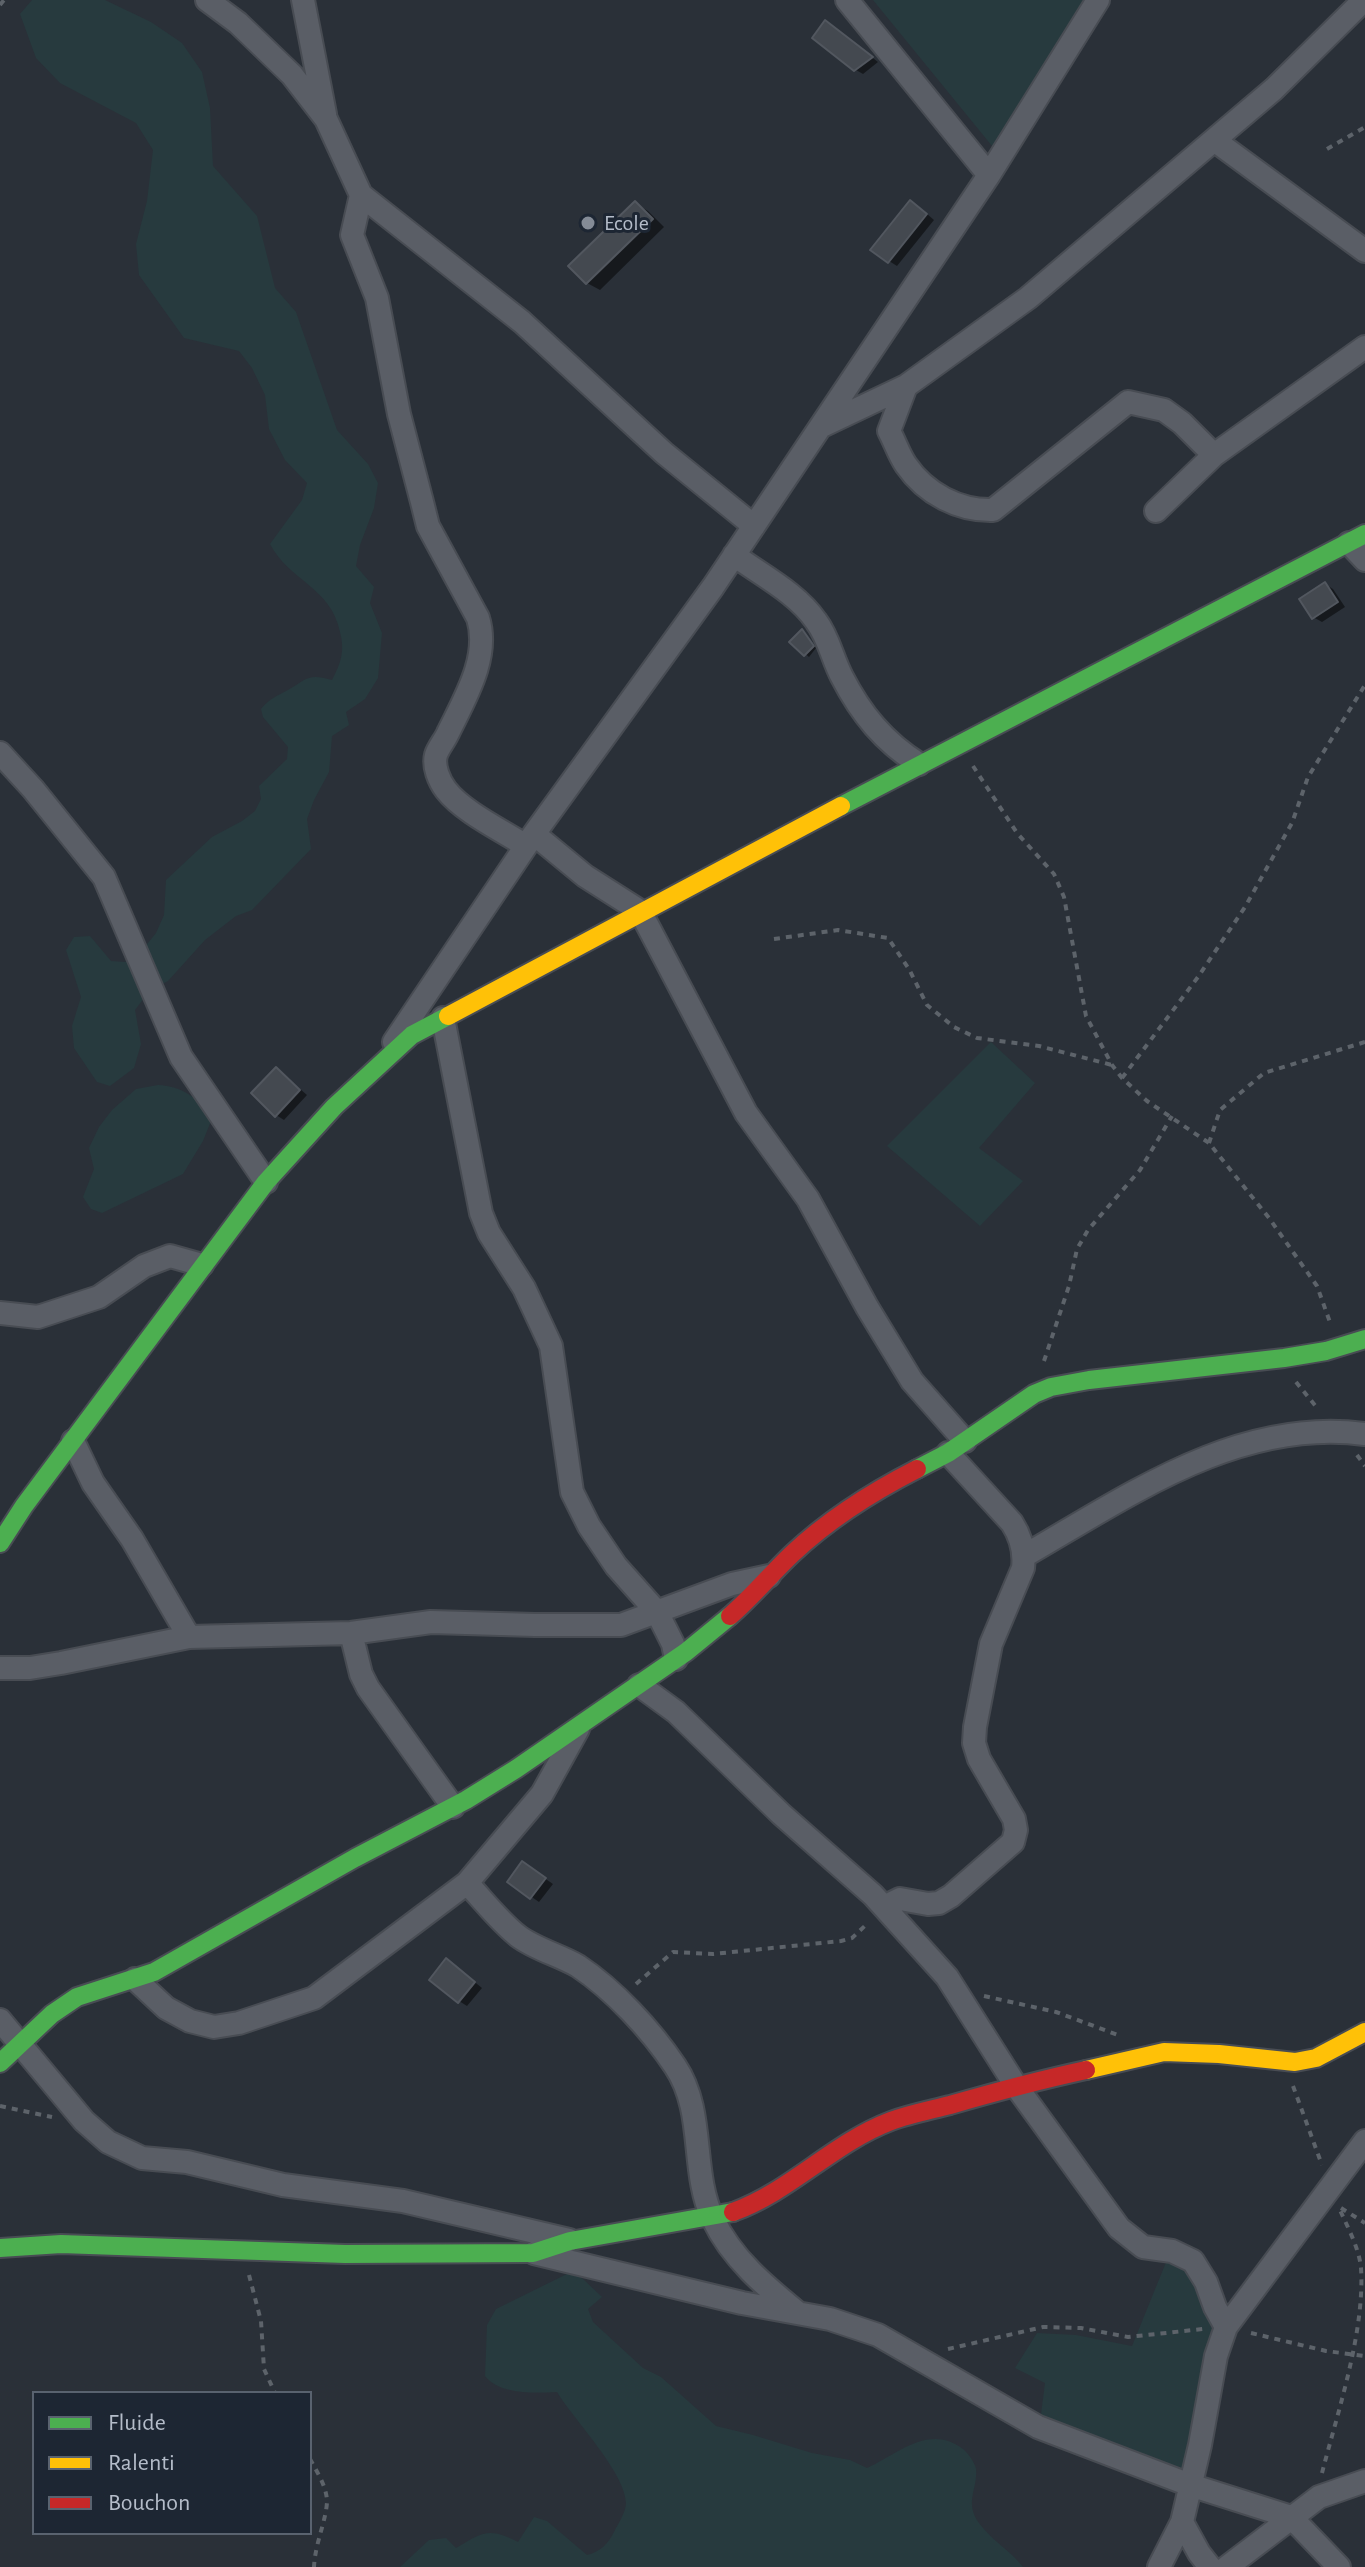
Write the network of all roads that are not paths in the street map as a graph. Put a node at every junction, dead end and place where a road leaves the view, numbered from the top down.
1 (207, 0) edge
2 (303, 0) edge
3 (847, 0) edge
4 (1098, 0) edge
5 (1364, 0) edge
6 (326, 119) junction
7 (1214, 140) junction
8 (989, 175) junction
9 (361, 195) junction
10 (1365, 251) edge
11 (1365, 347) edge
12 (906, 386) junction
13 (821, 426) junction
14 (1214, 455) junction
15 (1156, 511) dead end
16 (754, 526) junction
17 (1357, 538) edge
18 (734, 555) junction
19 (1365, 560) edge
20 (0, 753) edge
21 (919, 764) junction
22 (530, 840) junction
23 (640, 911) junction
24 (443, 1018) junction
25 (383, 1060) junction
26 (266, 1182) junction
27 (202, 1265) junction
28 (0, 1313) edge
29 (1365, 1339) edge
30 (1365, 1434) edge
31 (73, 1441) junction
32 (957, 1447) junction
33 (0, 1543) edge
34 (1024, 1556) junction
35 (769, 1576) junction
36 (657, 1612) junction
37 (351, 1633) junction
38 (189, 1637) junction
39 (676, 1659) junction
40 (0, 1668) edge
41 (639, 1685) junction
42 (581, 1724) junction
43 (453, 1807) junction
44 (467, 1883) junction
45 (884, 1907) junction
46 (135, 1979) junction
47 (0, 2020) edge
48 (1365, 2032) edge
49 (20, 2044) junction
50 (0, 2063) edge
51 (1016, 2086) junction
52 (1365, 2141) edge
53 (712, 2218) junction
54 (570, 2241) junction
55 (0, 2248) edge
56 (533, 2253) junction
57 (798, 2313) junction
58 (1226, 2327) junction
59 (1365, 2481) edge
60 (1190, 2485) junction
61 (1291, 2517) junction
62 (1182, 2522) junction
63 (1159, 2567) edge
64 (1210, 2567) edge
65 (1227, 2567) edge
66 (1339, 2567) edge

1 - 6 street
2 - 6 street
3 - 8 street
4 - 8 street
5 - 7 street
6 - 9 street
7 - 10 street
7 - 12 street
8 - 13 street
9 - 16 street
9 - 22 street
11 - 14 street
12 - 13 street
12 - 14 street
13 - 16 street
14 - 15 street
16 - 18 street
17 - 19 street
17 - 21 street
18 - 21 street
18 - 22 street
20 - 26 street
21 - 23 street
22 - 23 street
22 - 25 street
23 - 24 street
23 - 32 street
24 - 25 street
24 - 36 street
25 - 26 street
26 - 27 street
27 - 28 street
27 - 31 street
29 - 32 street
30 - 34 street
31 - 33 street
31 - 38 street
32 - 34 street
32 - 35 street
34 - 45 street
35 - 36 street
35 - 39 street
36 - 37 street
36 - 39 street
37 - 38 street
37 - 43 street
38 - 40 street
39 - 41 street
41 - 42 street
41 - 45 street
42 - 43 street
42 - 44 street
43 - 46 street
44 - 46 street
44 - 53 street
45 - 51 street
46 - 49 street
47 - 49 street
48 - 51 street
49 - 50 street
49 - 54 street
51 - 53 street
51 - 58 street
52 - 58 street
53 - 54 street
53 - 57 street
54 - 56 street
55 - 56 street
56 - 57 street
57 - 60 street
58 - 60 street
59 - 61 street
60 - 61 street
60 - 62 street
61 - 65 street
61 - 66 street
62 - 63 street
62 - 64 street

